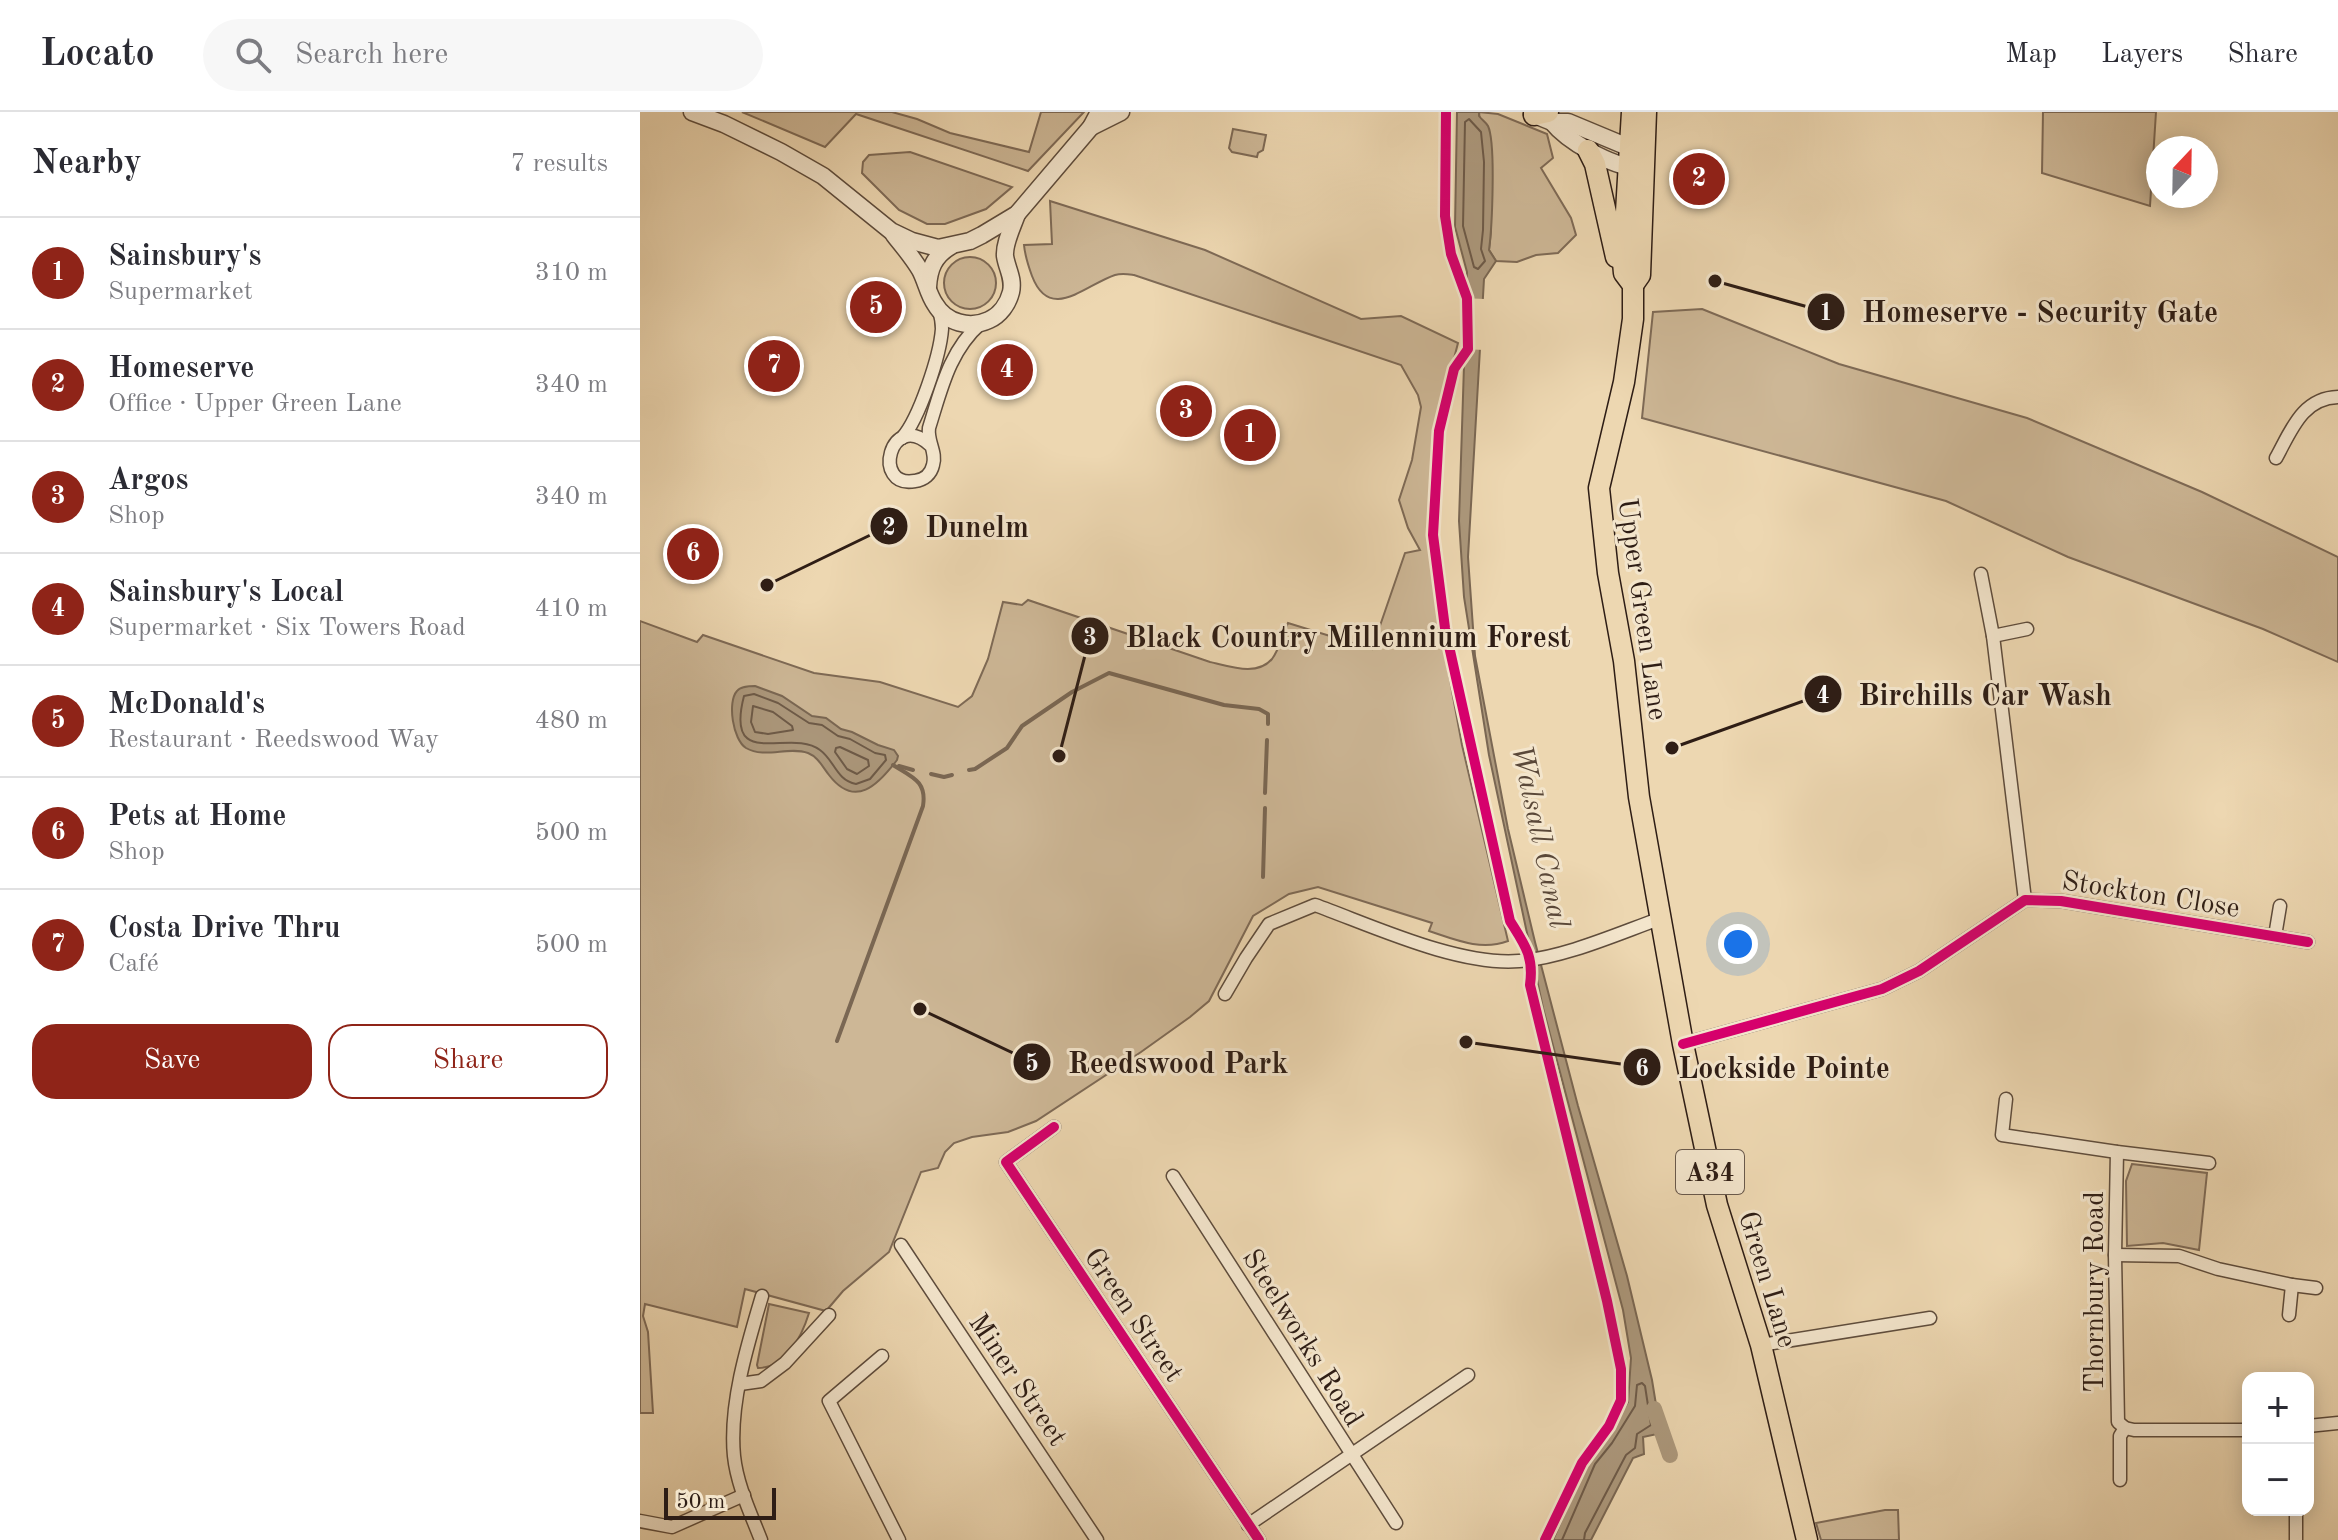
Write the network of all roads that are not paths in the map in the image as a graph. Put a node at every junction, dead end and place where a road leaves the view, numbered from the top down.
1 (692, 112) edge
2 (1121, 112) edge
3 (1632, 112) edge
4 (1646, 112) edge
5 (1540, 115) edge
6 (1095, 120) edge
7 (1588, 150) junction
8 (1637, 158) junction
9 (1022, 208) junction
10 (891, 231) junction
11 (962, 242) junction
12 (1623, 262) junction
13 (1009, 267) junction
14 (1633, 285) junction
15 (928, 287) junction
16 (938, 309) junction
17 (981, 323) junction
18 (2338, 397) edge
19 (902, 438) junction
20 (930, 445) junction
21 (2276, 458) dead end
22 (1981, 574) dead end
23 (2027, 629) dead end
24 (1993, 636) junction
25 (1639, 797) joint
26 (2025, 900) junction
27 (2280, 906) dead end
28 (1659, 919) junction
29 (2275, 936) junction
30 (2308, 942) dead end
31 (1225, 994) dead end
32 (1683, 1044) junction
33 (2006, 1099) dead end
34 (1054, 1127) dead end
35 (2117, 1152) junction
36 (2209, 1163) dead end
37 (1173, 1176) dead end
38 (901, 1245) dead end
39 (2115, 1255) junction
40 (2292, 1285) junction
41 (2316, 1288) dead end
42 (762, 1296) dead end
43 (829, 1315) dead end
44 (2289, 1315) dead end
45 (1930, 1318) dead end
46 (1761, 1345) junction
47 (882, 1356) dead end
48 (1468, 1375) dead end
49 (740, 1384) junction
50 (2338, 1423) edge
51 (2314, 1425) edge
52 (2125, 1428) junction
53 (2242, 1430) edge
54 (1350, 1455) junction
55 (2120, 1480) dead end
56 (744, 1495) junction
57 (2296, 1516) edge
58 (640, 1521) edge
59 (1396, 1523) dead end
60 (1248, 1525) junction
61 (761, 1540) edge
62 (899, 1540) edge
63 (1097, 1540) edge
64 (1259, 1540) edge
65 (1807, 1540) edge
66 (2296, 1540) edge

1 - 10 street
2 - 6 street
3 - 8 highway, A34
4 - 8 highway, A34
5 - 7 street
5 - 8 street
6 - 9 street
7 - 8 street
7 - 12 highway
8 - 12 highway, A34
8 - 14 highway, A34
9 - 11 street
9 - 13 street
10 - 11 street
10 - 15 street
11 - 13 street
11 - 15 street
12 - 14 highway, A34
13 - 17 street
14 - 25 highway, Upper Green Lane / A34
15 - 16 street
16 - 17 street
16 - 19 street
17 - 20 street
18 - 21 street
19 - 20 street
19 - 20 street
22 - 24 street
23 - 24 street
24 - 26 street
25 - 28 highway, Green Lane / A34
26 - 29 street, Stockton Close
26 - 32 street, Stockton Close
27 - 29 street, Stockton Close
28 - 31 street
28 - 32 highway, Green Lane / A34
29 - 30 street, Stockton Close
32 - 46 highway, Green Lane / A34
33 - 35 street, Thornbury Road
34 - 60 street, Green Street
35 - 36 street, Thornbury Road
35 - 39 street, Thornbury Road
37 - 54 street, Steelworks Road
38 - 63 street, Miner Street
39 - 40 street
39 - 52 street, Thornbury Road
40 - 41 street
40 - 44 street
42 - 49 street
43 - 49 street
45 - 46 street
46 - 65 highway, Green Lane / A34
47 - 62 street
48 - 54 street
49 - 56 street
50 - 51 street
52 - 53 street, Thornbury Road
52 - 55 street, Thornbury Road
54 - 59 street, Steelworks Road
54 - 60 street
56 - 58 street
56 - 61 street
57 - 66 street
60 - 64 street, Green Street

